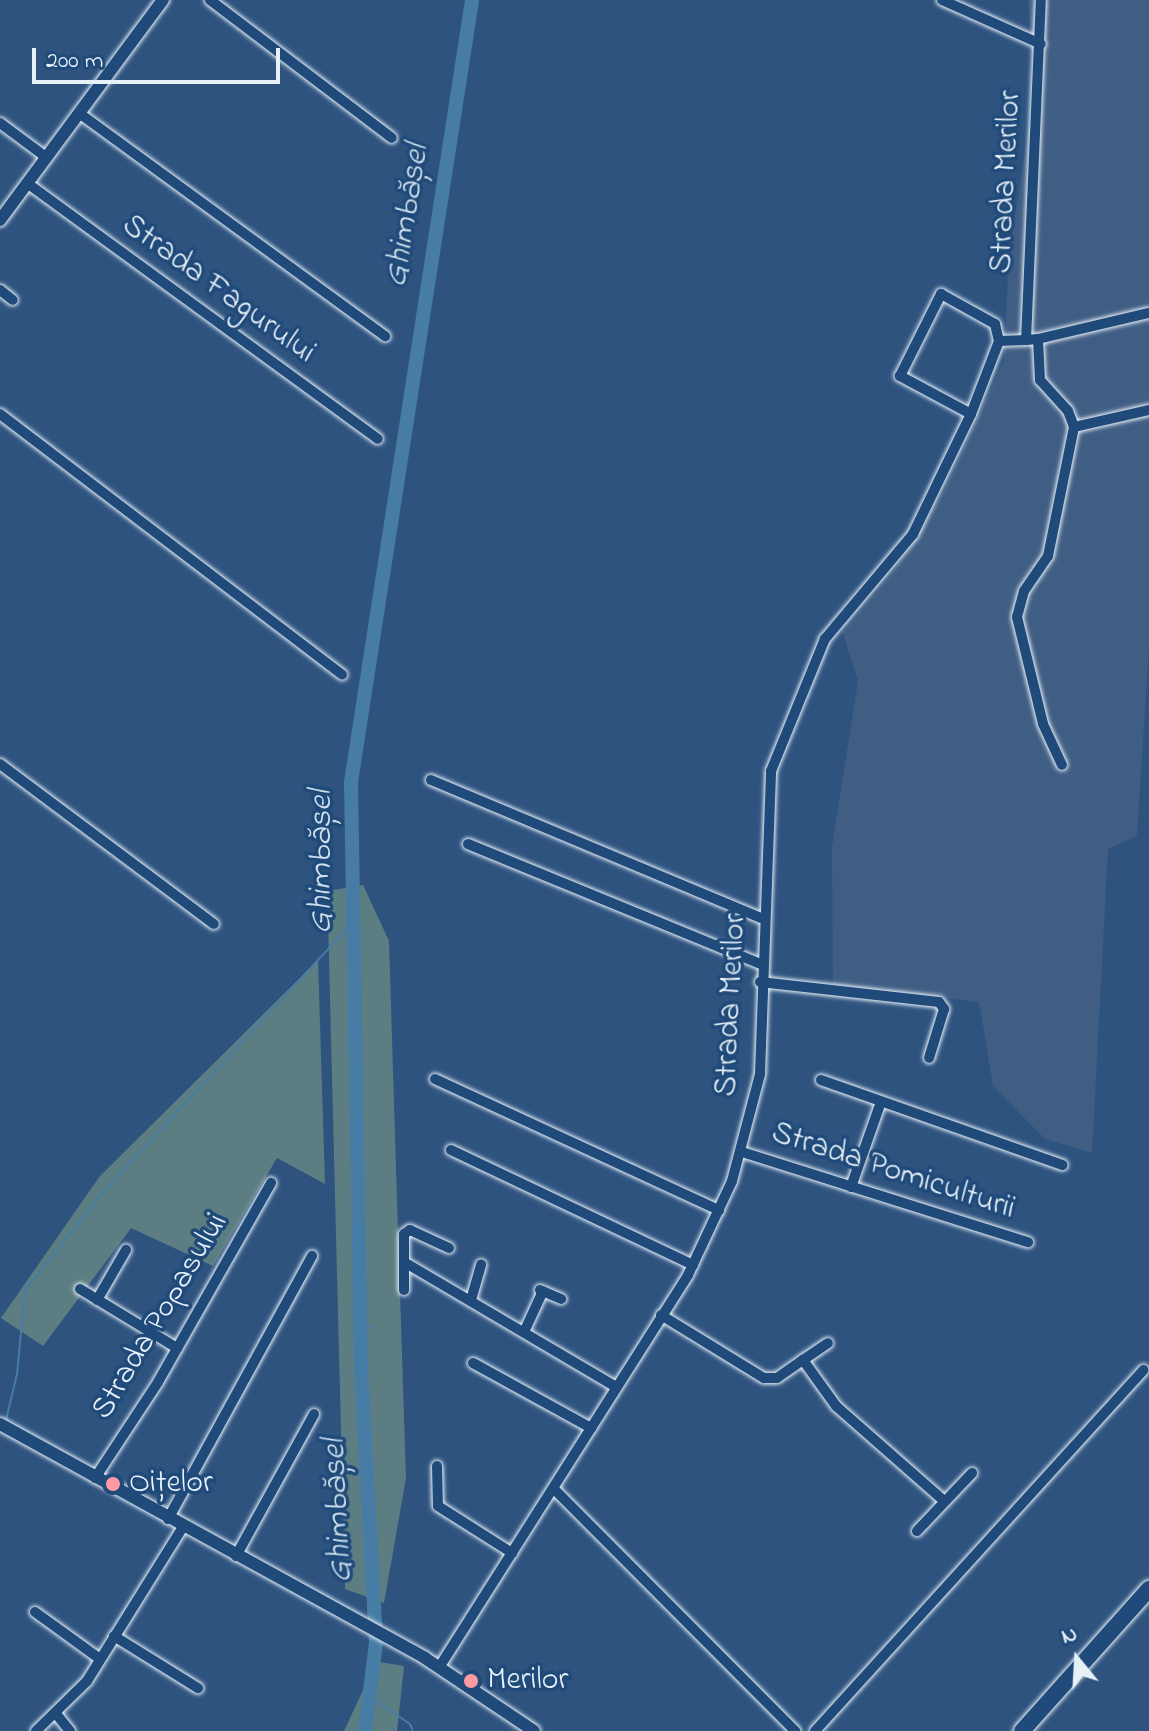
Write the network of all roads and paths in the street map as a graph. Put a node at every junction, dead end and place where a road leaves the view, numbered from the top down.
1 (163, 0) edge
2 (210, 0) edge
3 (942, 0) edge
4 (1041, 0) edge
5 (1041, 44) junction
6 (79, 113) junction
7 (0, 123) edge
8 (392, 138) dead end
9 (46, 157) junction
10 (27, 183) junction
11 (0, 220) edge
12 (0, 290) edge
13 (13, 300) dead end
14 (1149, 313) edge
15 (385, 336) dead end
16 (1032, 340) junction
17 (999, 341) junction
18 (1149, 410) edge
19 (0, 414) edge
20 (971, 414) junction
21 (1074, 427) junction
22 (378, 439) dead end
23 (342, 675) dead end
24 (0, 764) edge
25 (1062, 765) dead end
26 (431, 780) dead end
27 (468, 844) dead end
28 (761, 918) junction
29 (214, 924) dead end
30 (760, 964) junction
31 (760, 982) junction
32 (929, 1058) dead end
33 (435, 1079) dead end
34 (821, 1080) dead end
35 (881, 1102) junction
36 (451, 1150) dead end
37 (742, 1152) junction
38 (1063, 1165) dead end
39 (271, 1183) dead end
40 (851, 1187) junction
41 (719, 1210) junction
42 (1028, 1242) dead end
43 (449, 1248) dead end
44 (126, 1250) dead end
45 (312, 1256) dead end
46 (404, 1262) junction
47 (481, 1264) dead end
48 (693, 1265) junction
49 (80, 1289) dead end
50 (404, 1290) dead end
51 (561, 1299) dead end
52 (97, 1300) junction
53 (471, 1300) junction
54 (661, 1315) junction
55 (524, 1332) junction
56 (828, 1343) dead end
57 (177, 1348) junction
58 (803, 1360) junction
59 (473, 1363) dead end
60 (1144, 1370) dead end
61 (616, 1387) junction
62 (314, 1414) dead end
63 (5, 1427) edge
64 (591, 1428) junction
65 (437, 1466) dead end
66 (972, 1473) dead end
67 (95, 1478) junction
68 (554, 1489) junction
69 (944, 1501) junction
70 (168, 1519) junction
71 (183, 1527) junction
72 (917, 1531) dead end
73 (512, 1553) junction
74 (236, 1556) junction
75 (1149, 1589) edge
76 (1149, 1604) edge
77 (35, 1612) dead end
78 (114, 1636) junction
79 (100, 1659) junction
80 (440, 1666) junction
81 (198, 1688) dead end
82 (57, 1715) junction
83 (36, 1731) edge
84 (70, 1731) edge
85 (534, 1731) edge
86 (795, 1731) edge
87 (815, 1731) edge
88 (1022, 1731) edge
89 (1036, 1731) edge

1 - 6 street
2 - 8 street
3 - 5 street
4 - 5 street, Strada Merilor
5 - 16 street, Strada Merilor
6 - 9 street
6 - 15 street, Strada Fagurului
7 - 9 street
9 - 10 street
10 - 11 street
10 - 22 street, Strada Fagurului
12 - 13 street
14 - 16 street
16 - 17 street
16 - 21 street, Strada Merilor
17 - 20 street, Strada Merilor
17 - 20 street, Strada Merilor
18 - 21 street
19 - 23 street
20 - 28 street, Strada Merilor
21 - 25 street
24 - 29 street
26 - 28 street
27 - 30 street
28 - 30 street, Strada Merilor
30 - 31 street, Strada Merilor
31 - 32 street
31 - 37 street, Strada Merilor
33 - 41 street
34 - 35 street
35 - 38 street
35 - 40 street
36 - 48 street
37 - 40 street, Strada Pomiculturii
37 - 41 street, Strada Merilor
39 - 57 street, Strada Popasului
40 - 42 street, Strada Pomiculturii
41 - 48 street, Strada Merilor
43 - 46 street
44 - 52 street
45 - 70 street
46 - 50 street
46 - 53 street
47 - 53 street
48 - 54 street, Strada Merilor
49 - 52 street
51 - 55 street
52 - 57 street
53 - 55 street
54 - 58 street
54 - 61 street, Strada Merilor
55 - 61 street
56 - 58 street
57 - 67 street, Strada Popasului
58 - 69 street
59 - 64 street
60 - 87 street
61 - 64 street, Strada Merilor
62 - 74 street
63 - 67 street
64 - 68 street, Strada Merilor
65 - 73 street
66 - 69 street
67 - 70 street
68 - 73 street, Strada Merilor
68 - 86 street
69 - 72 street
70 - 71 street
71 - 74 street
71 - 78 street
73 - 80 street, Strada Merilor
74 - 80 street
75 - 88 highway
76 - 89 highway
77 - 79 street
78 - 79 street
78 - 81 street
79 - 82 street
80 - 85 street
82 - 83 street
82 - 84 street

